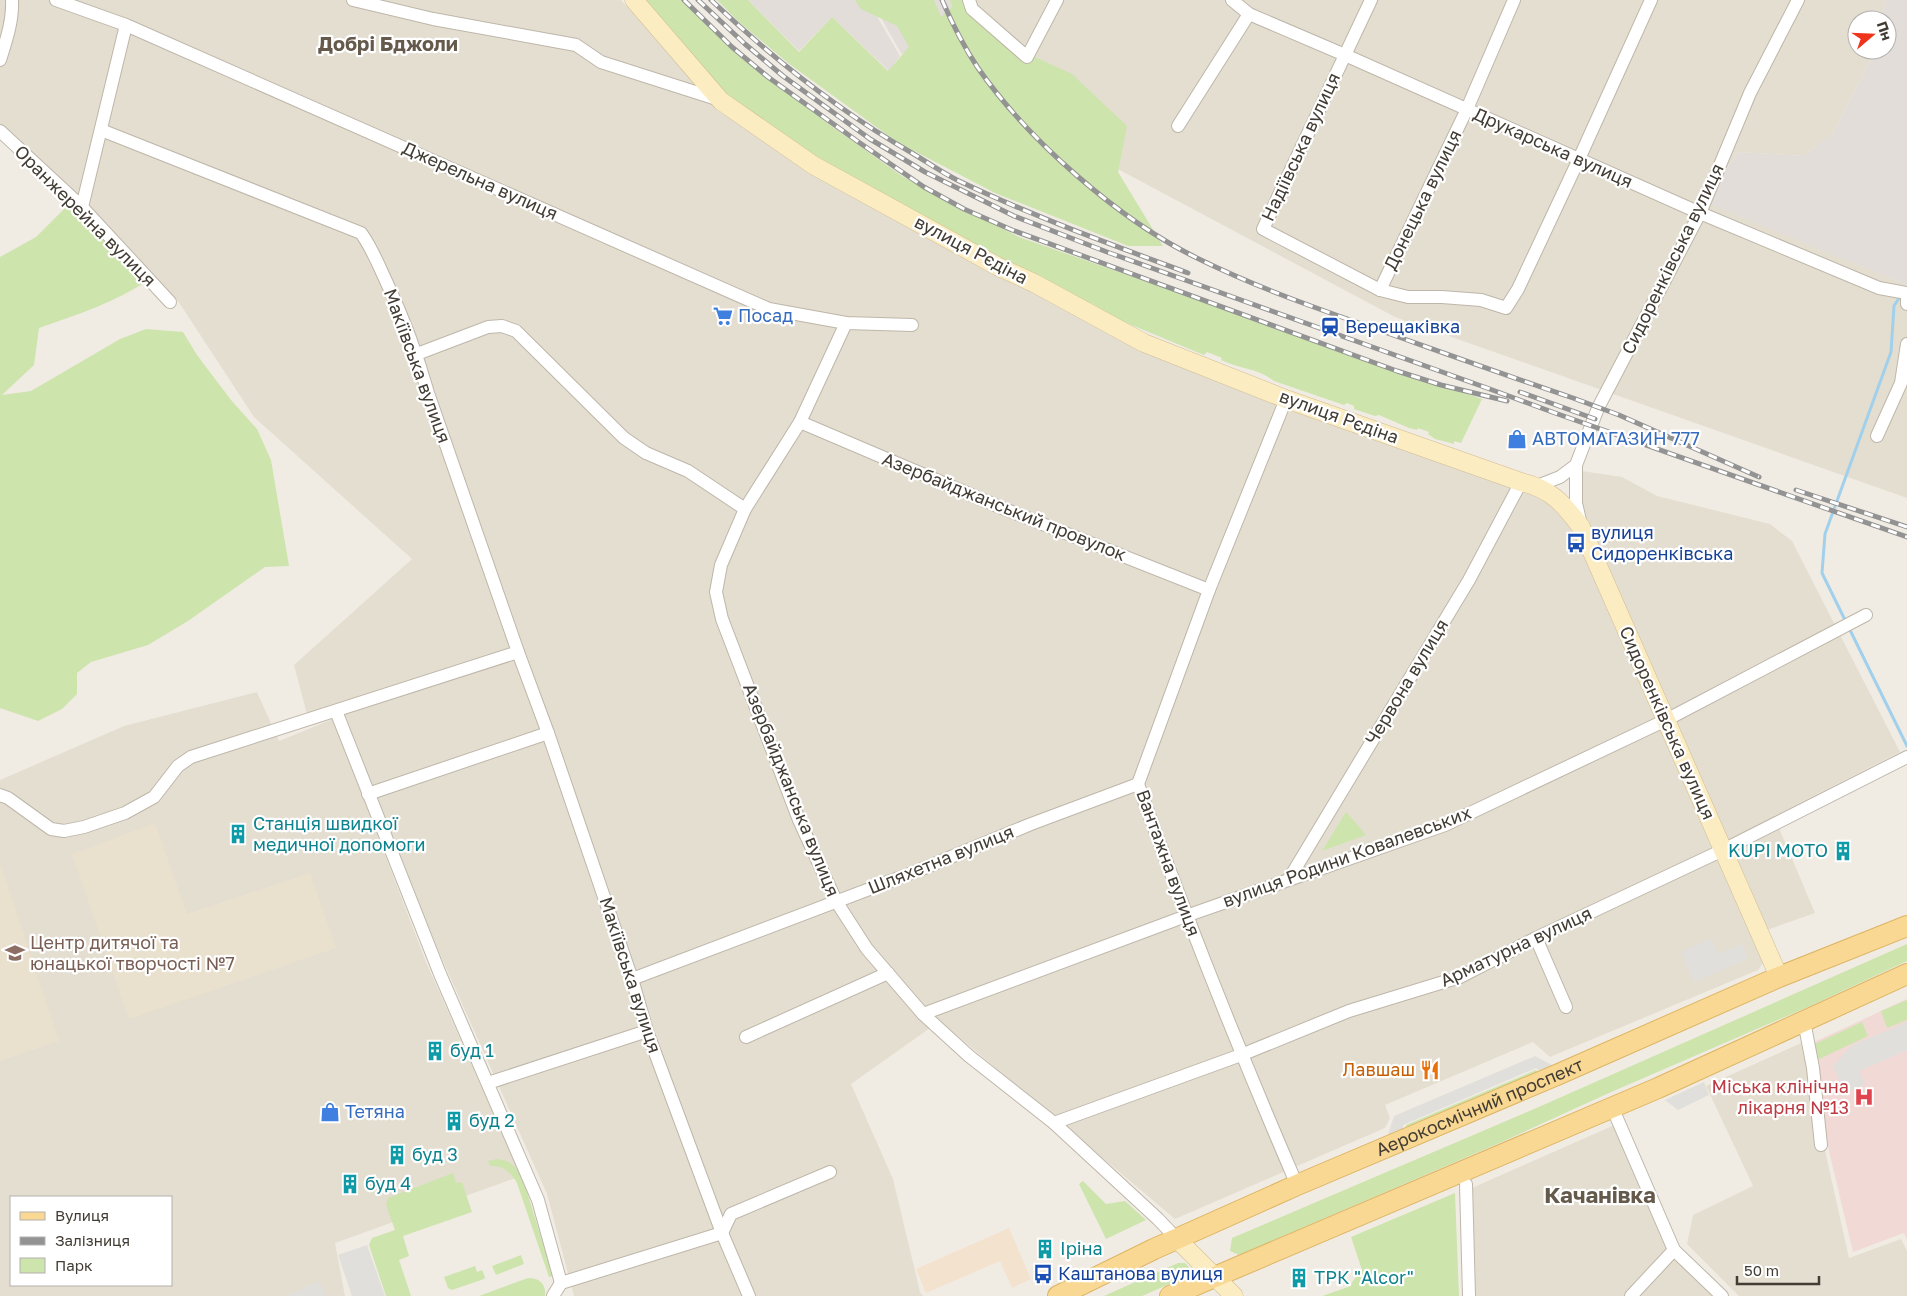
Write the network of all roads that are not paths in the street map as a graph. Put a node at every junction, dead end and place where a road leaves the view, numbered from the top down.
1 (12, 0) edge
2 (56, 0) edge
3 (353, 0) edge
4 (634, 0) edge
5 (969, 0) edge
6 (1057, 0) edge
7 (1232, 0) edge
8 (1371, 0) edge
9 (1514, 0) edge
10 (1651, 0) edge
11 (1798, 0) edge
12 (1249, 14) junction
13 (126, 25) junction
14 (1345, 55) junction
15 (0, 60) edge
16 (721, 100) junction
17 (1467, 109) junction
18 (1178, 126) dead end
19 (101, 130) junction
20 (0, 131) edge
21 (1579, 159) junction
22 (82, 207) junction
23 (1700, 213) junction
24 (1380, 290) junction
25 (170, 302) dead end
26 (1907, 304) edge
27 (846, 323) junction
28 (912, 325) dead end
29 (1907, 344) edge
30 (417, 354) junction
31 (1286, 399) junction
32 (800, 422) junction
33 (1877, 436) dead end
34 (1576, 465) junction
35 (1529, 484) junction
36 (745, 509) junction
37 (1581, 527) junction
38 (1209, 590) junction
39 (1866, 615) dead end
40 (518, 652) junction
41 (336, 712) junction
42 (1666, 720) junction
43 (548, 733) junction
44 (1907, 757) edge
45 (1138, 784) junction
46 (368, 794) junction
47 (0, 796) edge
48 (1723, 850) junction
49 (1289, 879) junction
50 (836, 901) junction
51 (1186, 916) junction
52 (1907, 926) edge
53 (1536, 938) junction
54 (888, 973) junction
55 (1907, 974) edge
56 (1779, 977) junction
57 (632, 979) junction
58 (1566, 1008) dead end
59 (923, 1014) junction
60 (1804, 1021) junction
61 (647, 1030) junction
62 (746, 1037) dead end
63 (1241, 1056) junction
64 (488, 1083) junction
65 (1612, 1107) junction
66 (1054, 1123) junction
67 (1821, 1144) dead end
68 (830, 1172) dead end
69 (1466, 1184) dead end
70 (1297, 1185) junction
71 (722, 1234) junction
72 (1177, 1239) junction
73 (1674, 1250) junction
74 (1213, 1276) junction
75 (560, 1283) junction
76 (553, 1296) edge
77 (748, 1296) edge
78 (1058, 1296) edge
79 (1170, 1296) edge
80 (1234, 1296) edge
81 (1469, 1296) edge
82 (1631, 1296) edge
83 (1722, 1296) edge

1 - 15 street
2 - 13 street, Джерельна вулиця
3 - 16 street, вулиця Рєдіна
4 - 16 main road
5 - 6 street
7 - 12 street, Друкарська вулиця
8 - 14 street, Надіївська вулиця
9 - 17 street, Донецька вулиця
10 - 21 street
11 - 23 street, Сидоренківська вулиця
12 - 14 street, Друкарська вулиця
12 - 18 street
13 - 19 street
13 - 27 street, Джерельна вулиця
14 - 17 street, Друкарська вулиця
14 - 24 street, Надіївська вулиця
16 - 31 main road, вулиця Рєдіна
17 - 21 street, Друкарська вулиця
17 - 24 street, Донецька вулиця
19 - 22 street
19 - 30 street, Макіївська вулиця
20 - 22 street, Оранжерейна вулиця
21 - 23 street, Друкарська вулиця
21 - 24 street
22 - 25 street, Оранжерейна вулиця
23 - 26 street, Друкарська вулиця
23 - 34 street, Сидоренківська вулиця
27 - 28 street, Джерельна вулиця
27 - 32 street, Азербайджанська вулиця
29 - 33 street
30 - 36 street
30 - 40 street, Макіївська вулиця
31 - 35 main road, вулиця Рєдіна
31 - 38 street, Вантажна вулиця
32 - 36 street, Азербайджанська вулиця
32 - 38 street, Азербайджанський провулок
34 - 35 street
34 - 37 street, Сидоренківська вулиця
35 - 37 main road, вулиця Рєдіна
35 - 49 street, Червона вулиця
36 - 50 street, Азербайджанська вулиця
37 - 42 main road, Сидоренківська вулиця
38 - 45 street, Вантажна вулиця
39 - 42 street, вулиця Родини Ковалевських
40 - 41 street
40 - 43 street, Макіївська вулиця
41 - 46 street
41 - 47 street
42 - 48 main road, Сидоренківська вулиця
42 - 49 street, вулиця Родини Ковалевських
43 - 46 street
43 - 57 street, Макіївська вулиця
44 - 48 street, Арматурна вулиця
45 - 50 street, Шляхетна вулиця
45 - 51 street, Вантажна вулиця
46 - 64 street
48 - 53 street, Арматурна вулиця
48 - 56 main road, Сидоренківська вулиця
49 - 51 street, вулиця Родини Ковалевських
50 - 54 street, Азербайджанська вулиця
50 - 57 street, Шляхетна вулиця
51 - 59 street, вулиця Родини Ковалевських
51 - 63 street, Вантажна вулиця
52 - 56 main road, Аерокосмічний проспект
53 - 58 street
53 - 63 street, Арматурна вулиця
54 - 59 street, Азербайджанська вулиця
54 - 62 street
55 - 60 main road
56 - 70 main road, Аерокосмічний проспект
57 - 61 street, Макіївська вулиця
59 - 66 street, Азербайджанська вулиця
60 - 65 main road
60 - 67 street
61 - 64 street
61 - 71 street, Макіївська вулиця
63 - 66 street, Арматурна вулиця
63 - 70 street, Вантажна вулиця
64 - 75 street
65 - 73 street
65 - 74 main road
66 - 72 street, Азербайджанська вулиця
68 - 71 street
69 - 81 street
70 - 72 main road, Аерокосмічний проспект
71 - 75 street
71 - 77 street, Макіївська вулиця
72 - 74 main road
72 - 78 main road, Аерокосмічний проспект
73 - 82 street
73 - 83 street
74 - 79 main road
74 - 80 main road
75 - 76 street

